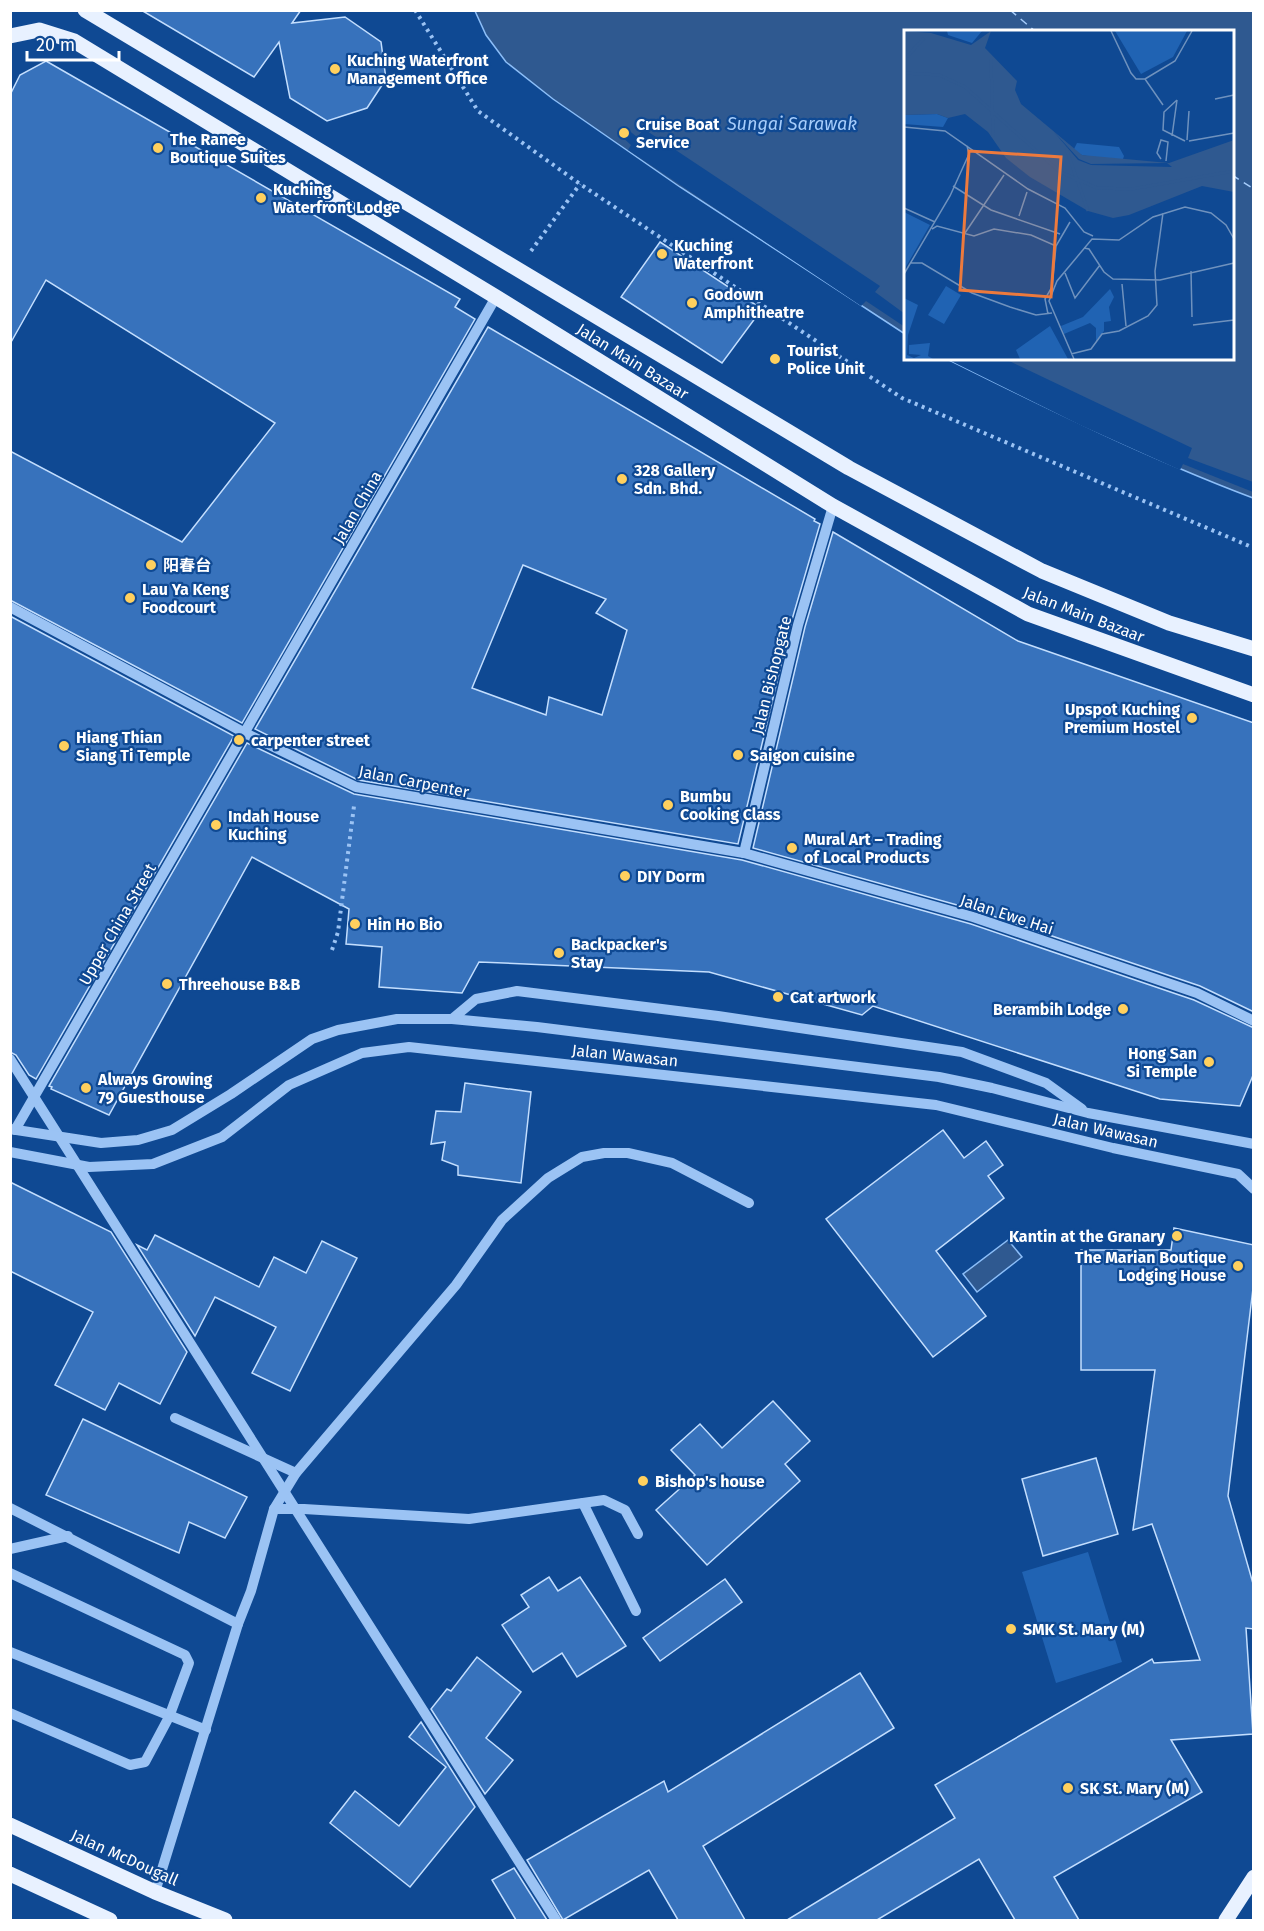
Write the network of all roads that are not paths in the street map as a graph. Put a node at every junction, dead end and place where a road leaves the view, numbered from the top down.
1 (85, 10) edge
2 (10, 36) edge
3 (496, 297) junction
4 (833, 506) junction
5 (10, 607) edge
6 (1254, 649) edge
7 (1254, 695) edge
8 (245, 733) junction
9 (744, 853) junction
10 (452, 1018) junction
11 (1254, 1021) edge
12 (10, 1059) edge
13 (1088, 1113) junction
14 (13, 1129) edge
15 (1254, 1144) edge
16 (10, 1152) edge
17 (1254, 1189) edge
18 (749, 1203) dead end
19 (175, 1418) dead end
20 (296, 1473) junction
21 (583, 1503) junction
22 (10, 1508) edge
23 (274, 1509) junction
24 (638, 1534) dead end
25 (68, 1536) junction
26 (10, 1549) edge
27 (10, 1574) edge
28 (636, 1611) dead end
29 (238, 1624) junction
30 (10, 1652) edge
31 (10, 1713) edge
32 (169, 1717) junction
33 (206, 1730) junction
34 (10, 1825) edge
35 (10, 1874) edge
36 (1254, 1877) edge
37 (155, 1892) junction
38 (110, 1920) edge
39 (225, 1920) edge
40 (556, 1920) edge
41 (1226, 1920) edge

1 - 6 main road, Jalan Main Bazaar
2 - 3 main road, Jalan Main Bazaar
3 - 4 main road, Jalan Main Bazaar
3 - 8 street, Jalan China
4 - 7 main road, Jalan Main Bazaar
4 - 9 street, Jalan Bishopgate
5 - 8 street, Jalan Carpenter
8 - 9 street, Jalan Carpenter
8 - 14 street, Upper China Street
9 - 11 street, Jalan Ewe Hai
10 - 13 street, Jalan Wawasan
10 - 13 street
10 - 14 street, Jalan Wawasan
12 - 40 street
13 - 15 street, Jalan Wawasan
16 - 17 street, Jalan Wawasan
18 - 20 street
19 - 20 street
20 - 23 street
21 - 23 street
21 - 24 street
21 - 28 street
22 - 25 street
23 - 29 street
25 - 26 street
25 - 29 street
27 - 32 street
29 - 33 street
30 - 32 street
31 - 32 street
32 - 33 street
33 - 37 street
34 - 37 main road, Jalan McDougall
35 - 38 main road
36 - 41 main road
37 - 39 main road, Jalan McDougall

